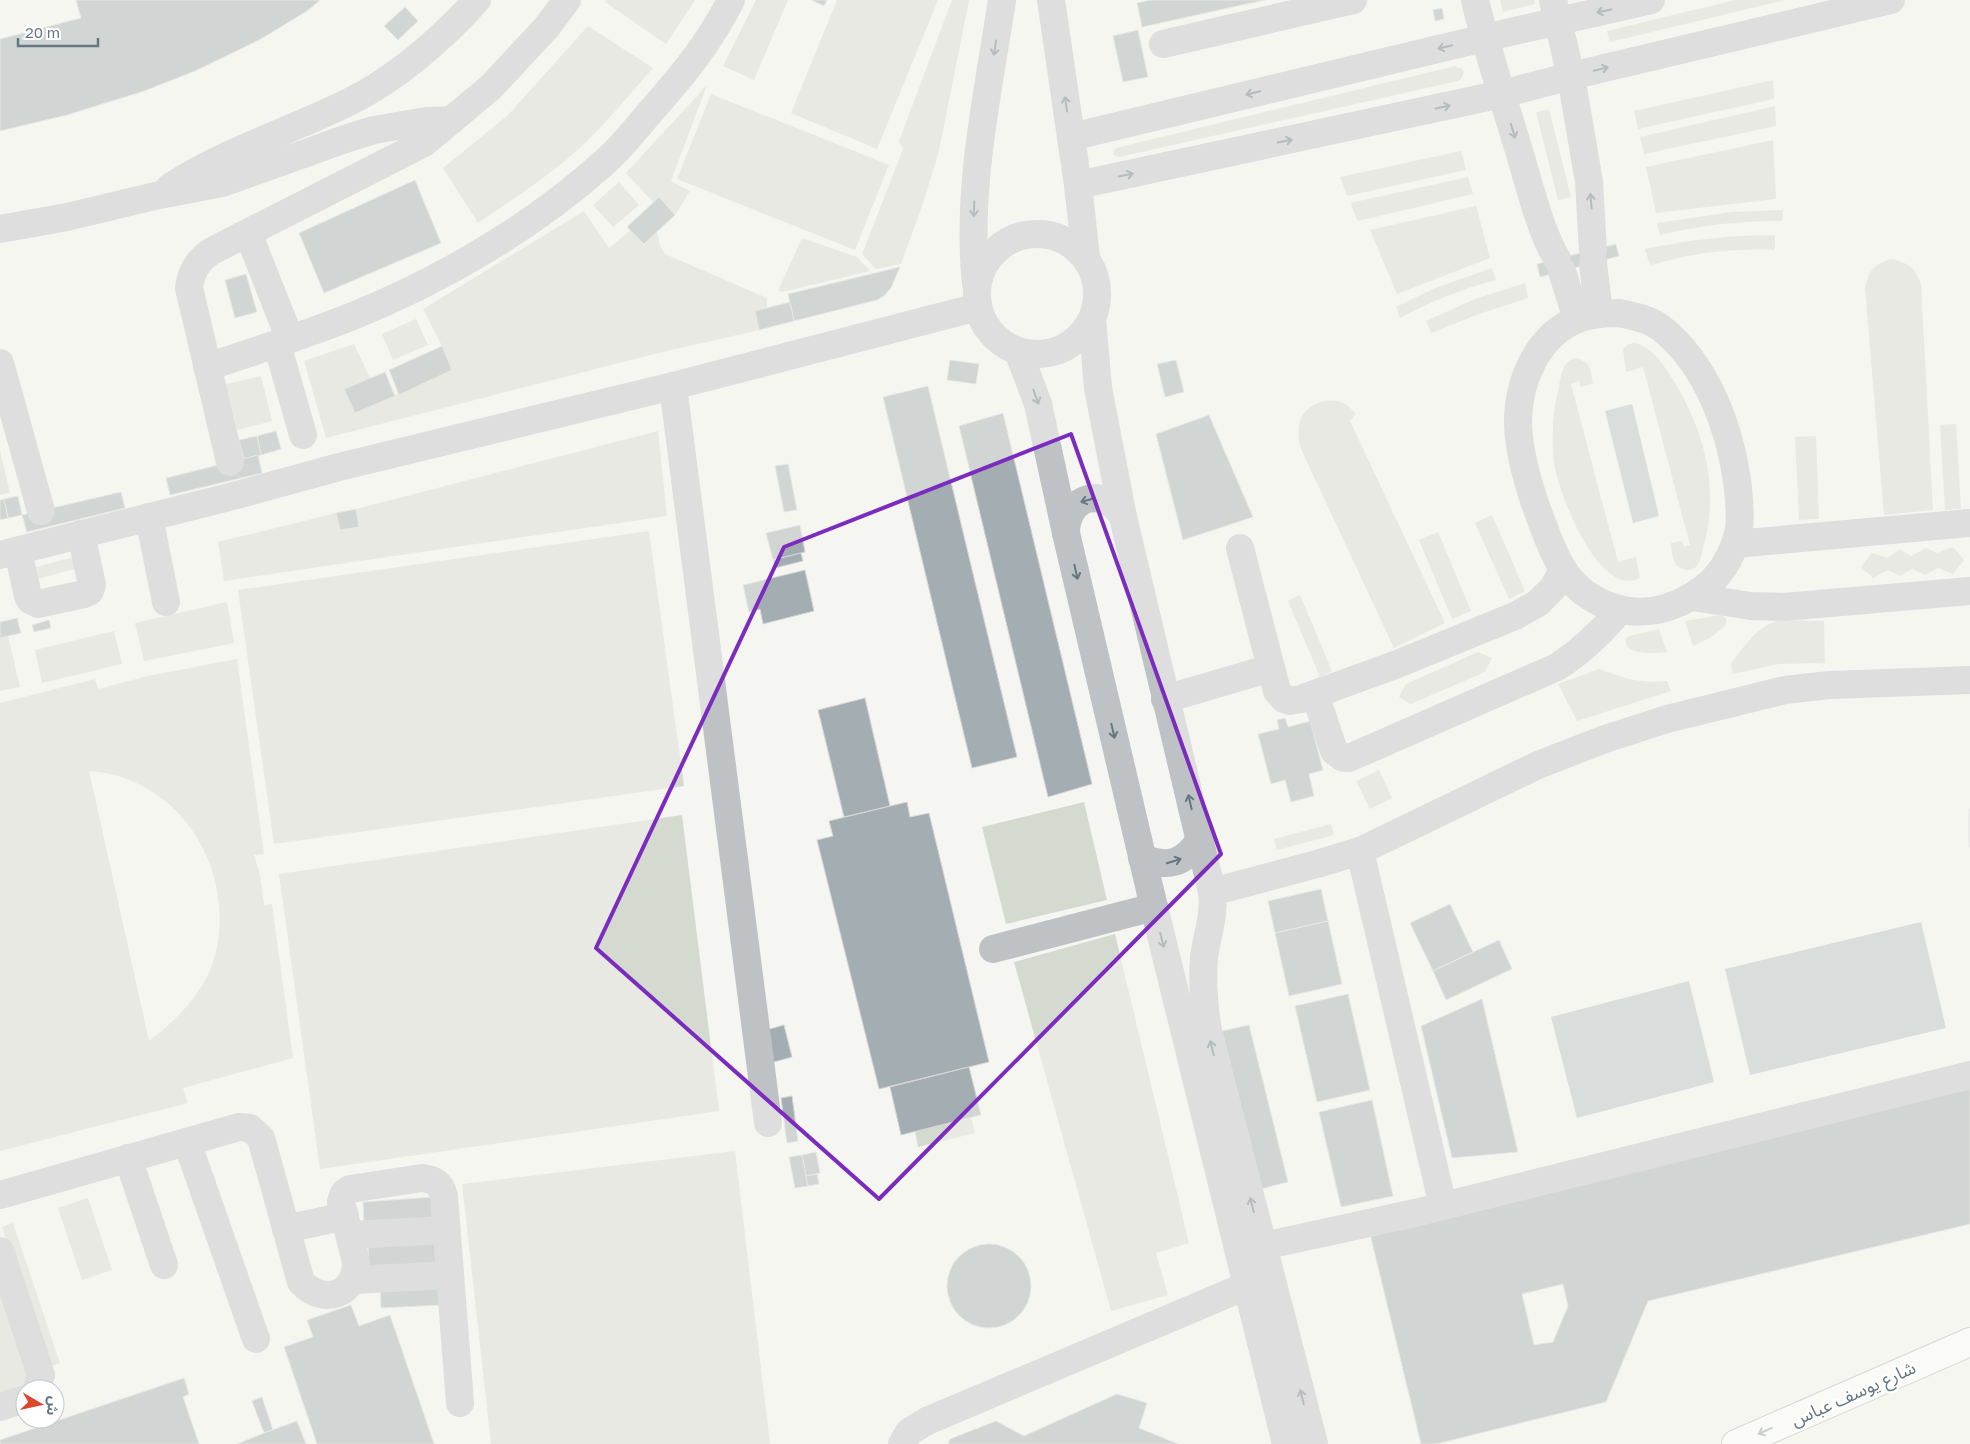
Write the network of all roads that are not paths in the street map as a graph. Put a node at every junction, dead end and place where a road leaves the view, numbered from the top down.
1 (477, 0) edge
2 (568, 0) edge
3 (731, 0) edge
4 (1002, 0) edge
5 (1052, 0) edge
6 (1353, 0) edge
7 (1475, 0) edge
8 (1651, 0) edge
9 (1891, 0) edge
10 (1555, 10) edge
11 (1484, 38) junction
12 (1163, 44) dead end
13 (1571, 76) junction
14 (1502, 94) junction
15 (452, 120) junction
16 (1071, 137) junction
17 (1078, 185) junction
18 (159, 195) junction
19 (0, 229) edge
20 (248, 233) junction
21 (1086, 257) junction
22 (977, 298) junction
23 (1588, 317) junction
24 (1092, 319) junction
25 (283, 342) junction
26 (1018, 352) junction
27 (0, 363) edge
28 (207, 367) junction
29 (673, 386) junction
30 (7, 415) edge
31 (303, 435) dead end
32 (233, 479) junction
33 (149, 517) junction
34 (1123, 518) junction
35 (1970, 523) edge
36 (46, 527) junction
37 (1066, 533) junction
38 (81, 534) junction
39 (1735, 544) junction
40 (1240, 548) dead end
41 (9, 553) edge
42 (1563, 570) junction
43 (1970, 592) edge
44 (1692, 597) junction
45 (166, 602) dead end
46 (1620, 610) junction
47 (1271, 668) junction
48 (1970, 680) edge
49 (1315, 694) junction
50 (1165, 699) junction
51 (1199, 841) junction
52 (1360, 851) junction
53 (1142, 858) junction
54 (1212, 892) junction
55 (1154, 907) junction
56 (994, 949) dead end
57 (1970, 1075) edge
58 (768, 1123) dead end
59 (187, 1142) junction
60 (128, 1158) junction
61 (0, 1195) edge
62 (1443, 1206) junction
63 (347, 1226) junction
64 (286, 1229) junction
65 (446, 1230) junction
66 (1263, 1246) junction
67 (0, 1251) edge
68 (164, 1265) dead end
69 (449, 1275) junction
70 (353, 1280) junction
71 (1246, 1286) junction
72 (256, 1339) dead end
73 (1970, 1342) edge
74 (39, 1379) edge
75 (15, 1402) edge
76 (460, 1403) dead end
77 (0, 1407) edge
78 (902, 1444) edge
79 (1286, 1444) edge
80 (1314, 1444) edge
81 (1736, 1444) edge

1 - 18 lane
2 - 15 lane
3 - 25 lane
4 -> 22 lane
16 -> 5 lane
6 - 12 lane
7 - 11 lane
8 -> 10 lane
13 -> 9 lane
10 - 11 lane
10 - 13 lane
11 - 14 lane
11 -> 16 lane
13 - 14 lane
23 -> 13 lane
17 -> 14 lane
14 -> 23 lane
15 - 18 lane
15 - 20 lane
16 - 17 lane
17 - 21 lane
18 - 19 lane
20 - 25 lane
20 - 28 lane
21 - 22 lane
21 - 24 lane
22 - 26 lane
22 - 29 lane
23 - 39 lane
23 - 42 lane
24 - 26 lane
24 - 34 lane
25 - 28 lane
25 - 31 lane
26 -> 37 lane
27 - 30 lane
28 - 32 lane
29 - 32 lane
29 - 58 lane
30 - 36 lane
32 - 33 lane
33 - 38 lane
33 - 45 lane
34 -> 37 lane
34 - 50 lane
35 - 39 lane
36 - 38 lane
36 - 41 lane
37 -> 53 lane
38 - 41 lane
39 - 44 lane
40 - 47 lane
42 - 46 lane
42 - 49 lane
43 - 44 lane
44 - 46 lane
46 - 49 lane
47 - 49 lane
47 - 50 lane
48 - 52 lane
51 -> 50 lane
53 -> 51 lane
51 - 54 lane
52 - 54 lane
52 - 62 lane
53 - 55 lane
66 -> 54 lane
55 - 56 lane
55 -> 71 lane
57 - 62 lane
59 - 60 lane
59 - 64 lane
59 - 72 lane
60 - 61 lane
60 - 68 lane
62 - 66 lane
63 - 64 lane
63 - 65 lane
63 - 65 lane
63 - 70 lane
64 - 70 lane
65 - 69 lane
80 -> 66 lane
67 - 74 lane
69 - 70 lane
69 - 76 lane
71 - 78 lane
71 - 79 lane
73 -> 81 main road, شارع يوسف عباس
75 - 77 lane

